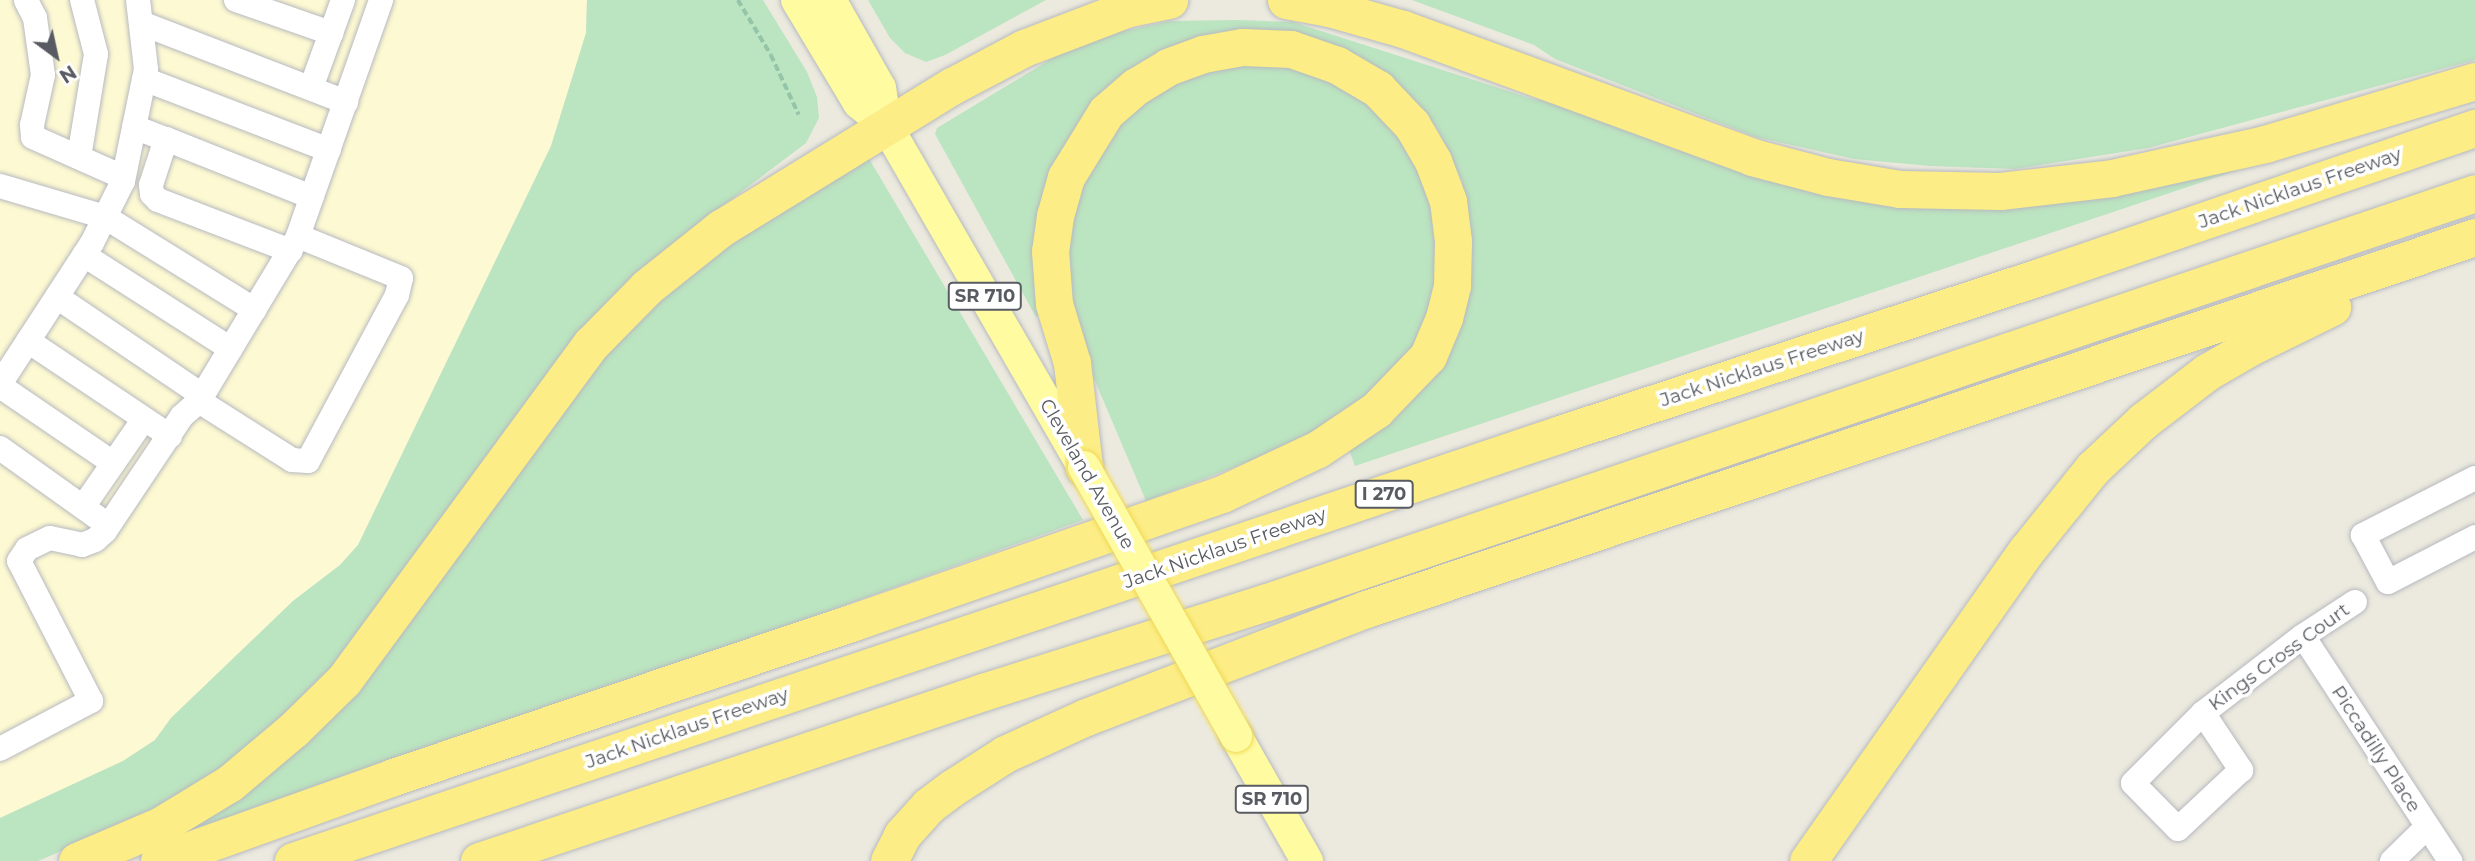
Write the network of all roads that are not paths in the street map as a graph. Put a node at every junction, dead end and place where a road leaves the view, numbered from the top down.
1 (26, 0) edge
2 (82, 0) edge
3 (236, 0) edge
4 (343, 0) edge
5 (381, 0) edge
6 (797, 0) edge
7 (830, 0) edge
8 (1170, 0) edge
9 (1286, 0) edge
10 (140, 11) edge
11 (331, 33) junction
12 (144, 79) junction
13 (2475, 81) edge
14 (311, 88) junction
15 (346, 102) junction
16 (886, 125) junction
17 (134, 127) junction
18 (2475, 128) edge
19 (166, 139) junction
20 (329, 150) junction
21 (79, 157) junction
22 (123, 181) junction
23 (0, 186) edge
24 (2475, 193) edge
25 (312, 197) junction
26 (105, 217) junction
27 (2475, 237) edge
28 (294, 244) junction
29 (2475, 250) edge
30 (84, 255) junction
31 (57, 297) junction
32 (256, 310) junction
33 (28, 341) junction
34 (231, 349) junction
35 (0, 385) edge
36 (201, 398) junction
37 (144, 419) junction
38 (170, 436) junction
39 (0, 448) edge
40 (113, 463) junction
41 (1084, 467) junction
42 (2475, 478) edge
43 (83, 507) junction
44 (108, 525) junction
45 (2475, 537) edge
46 (2355, 602) dead end
47 (2303, 636) junction
48 (2203, 713) junction
49 (0, 749) edge
50 (2427, 827) junction
51 (77, 861) edge
52 (159, 861) edge
53 (293, 861) edge
54 (479, 861) edge
55 (889, 861) edge
56 (1307, 861) edge
57 (1808, 861) edge
58 (2392, 861) edge
59 (2450, 861) edge

1 - 21 street
2 - 21 street
3 - 11 street
4 - 11 street
5 - 15 street
6 - 16 main road, Cleveland Avenue
7 - 16 main road, Cleveland Avenue
8 - 16 highway
9 - 13 highway
10 - 12 street
10 - 14 street
11 - 14 street
12 - 17 street
12 - 20 street
14 - 15 street
15 - 20 street
16 - 41 main road, Cleveland Avenue / SR 710
16 - 51 highway
17 - 19 street
17 - 22 street
18 - 53 highway, Jack Nicklaus Freeway / I 270
19 - 25 street
19 - 28 street
20 - 25 street
21 - 22 street
22 - 26 street
23 - 26 street
24 - 54 highway
25 - 28 street
26 - 30 street
26 - 32 street
27 - 55 highway
28 - 32 street
28 - 36 street
29 - 57 highway
30 - 31 street
30 - 34 street
31 - 33 street
31 - 36 street
32 - 34 street
33 - 35 street
33 - 37 street
34 - 36 street
35 - 40 street
36 - 38 street
37 - 38 street
37 - 40 street
38 - 44 street
39 - 43 street
40 - 43 street
41 - 52 highway
41 - 56 main road, Cleveland Avenue / SR 710, bridge
42 - 45 street
43 - 44 street
44 - 49 street
46 - 47 street, Kings Cross Court
47 - 48 street, Kings Cross Court
47 - 50 street, Piccadilly Place
48 - 48 street, Kings Cross Court
50 - 58 street
50 - 59 street, Piccadilly Place

